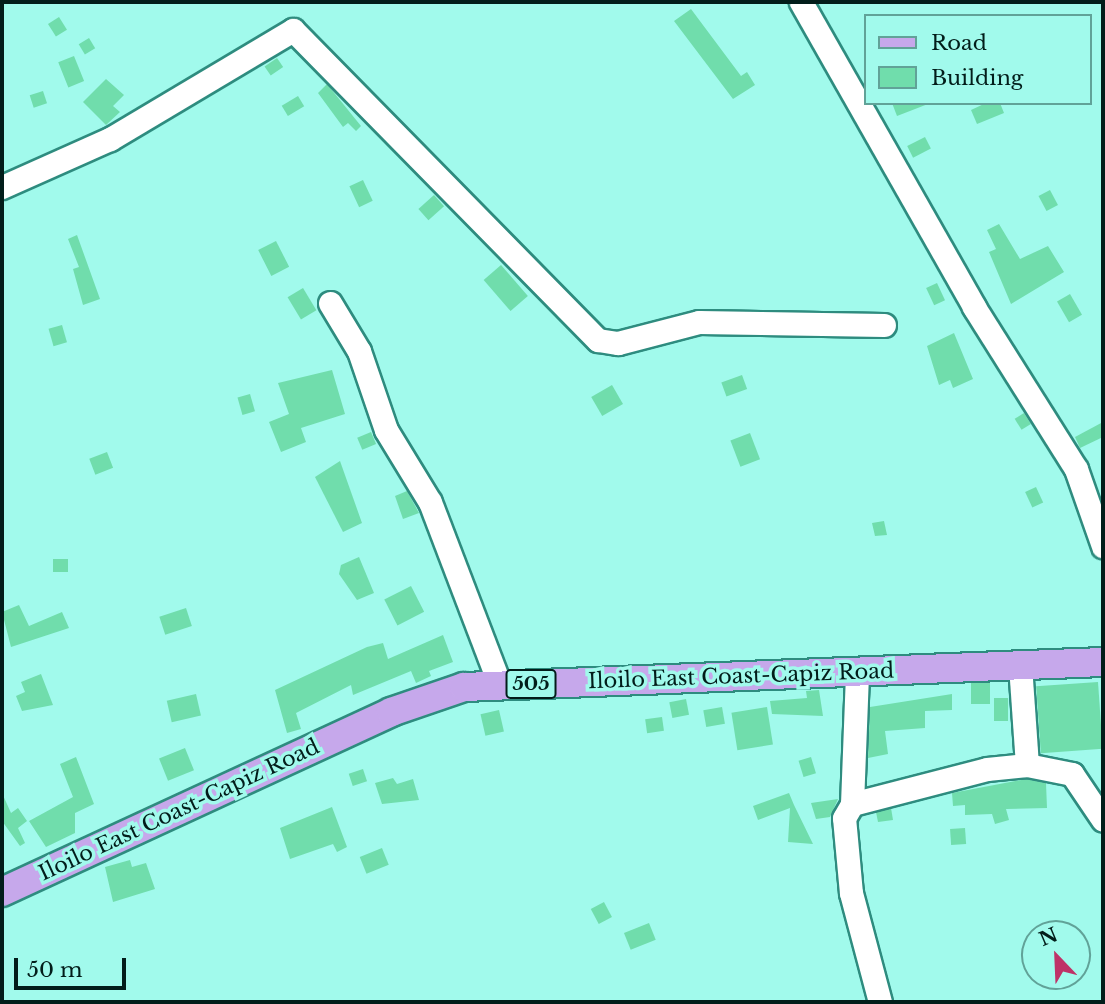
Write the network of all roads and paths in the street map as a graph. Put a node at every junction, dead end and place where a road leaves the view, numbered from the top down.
1 (801, 2) edge
2 (2, 187) edge
3 (330, 303) dead end
4 (884, 325) dead end
5 (1103, 546) edge
6 (1103, 662) edge
7 (1020, 666) junction
8 (857, 672) junction
9 (500, 685) junction
10 (1027, 765) junction
11 (852, 804) junction
12 (1103, 820) edge
13 (3, 890) edge
14 (880, 1002) edge

1 - 5 street
2 - 4 street
3 - 9 street
6 - 7 main road, Iloilo East Coast-Capiz Road / 505
7 - 8 main road, Iloilo East Coast-Capiz Road / 505
7 - 10 street
8 - 9 main road, Iloilo East Coast-Capiz Road / 505
8 - 11 street
9 - 13 main road, Iloilo East Coast-Capiz Road / 505
10 - 11 street
10 - 12 street
11 - 14 street

